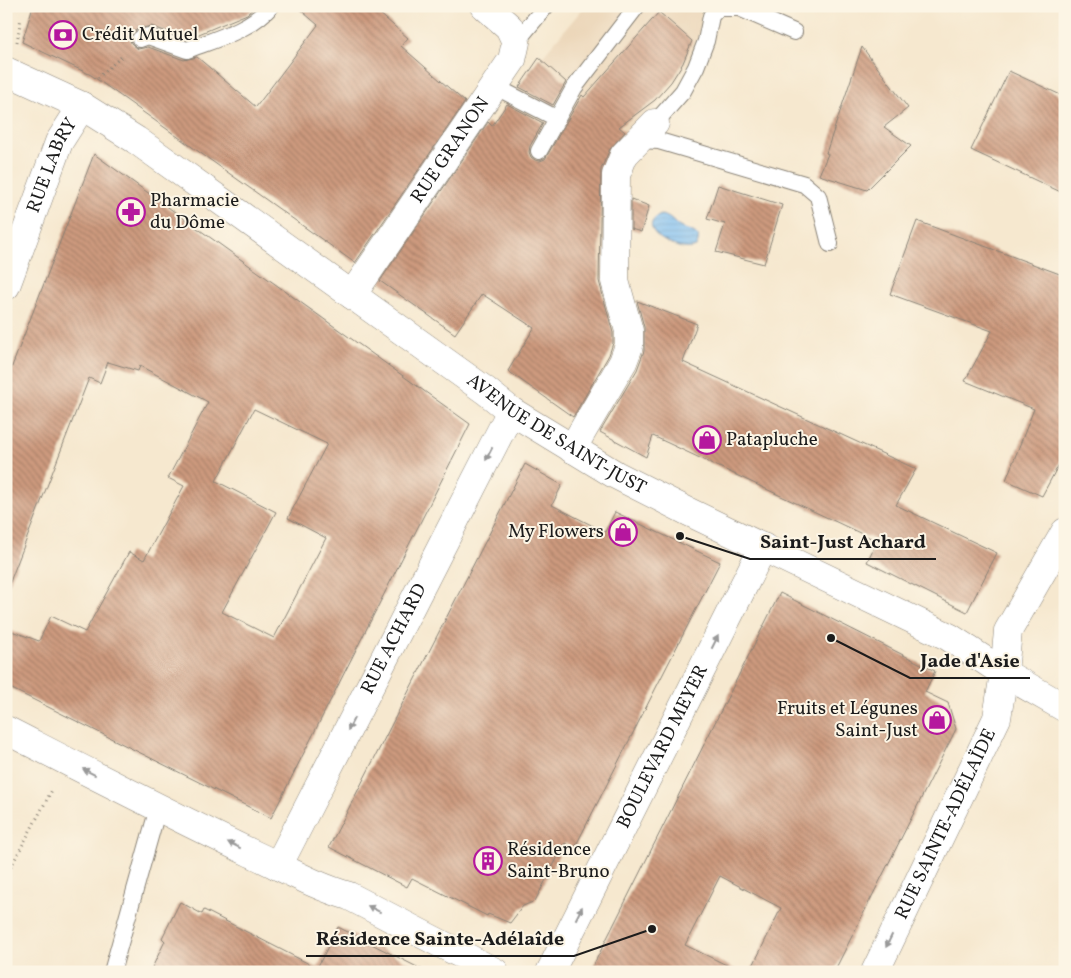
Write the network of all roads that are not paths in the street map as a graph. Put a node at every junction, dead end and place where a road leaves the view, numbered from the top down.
1 (271, 6) edge
2 (485, 6) edge
3 (546, 6) edge
4 (637, 6) edge
5 (794, 32) dead end
6 (140, 39) road end
7 (516, 42) junction
8 (6, 71) edge
9 (494, 86) junction
10 (82, 106) junction
11 (556, 118) junction
12 (648, 131) junction
13 (539, 151) dead end
14 (830, 244) dead end
15 (6, 286) edge
16 (352, 295) junction
17 (511, 411) junction
18 (572, 449) junction
19 (1065, 532) edge
20 (763, 547) junction
21 (1004, 673) junction
22 (1065, 708) edge
23 (6, 730) edge
24 (158, 808) junction
25 (278, 866) junction
26 (112, 972) edge
27 (495, 972) edge
28 (550, 972) edge
29 (875, 972) edge

1 - 6 lane
2 - 7 street
3 - 7 lane
4 - 11 lane
5 - 12 lane
7 - 9 street, RUE GRANON
8 - 10 street, AVENUE DE SAINT-JUST
9 - 11 lane
9 - 16 street, RUE GRANON
10 - 15 street, RUE LABRY
10 - 16 street, AVENUE DE SAINT-JUST
11 - 13 lane
12 - 14 lane
12 - 18 street
16 - 17 street, AVENUE DE SAINT-JUST
17 - 18 street, AVENUE DE SAINT-JUST
17 -> 25 street, RUE ACHARD
18 - 20 street, AVENUE DE SAINT-JUST
19 - 21 street, RUE SAINTE-ADÉLAÏDE
20 - 21 street, AVENUE DE SAINT-JUST
28 -> 20 street, BOULEVARD MEYER
21 - 22 street, AVENUE DE SAINT-JUST
21 -> 29 street, RUE SAINTE-ADÉLAÏDE
24 -> 23 street
25 -> 24 street
24 - 26 lane
27 -> 25 street

